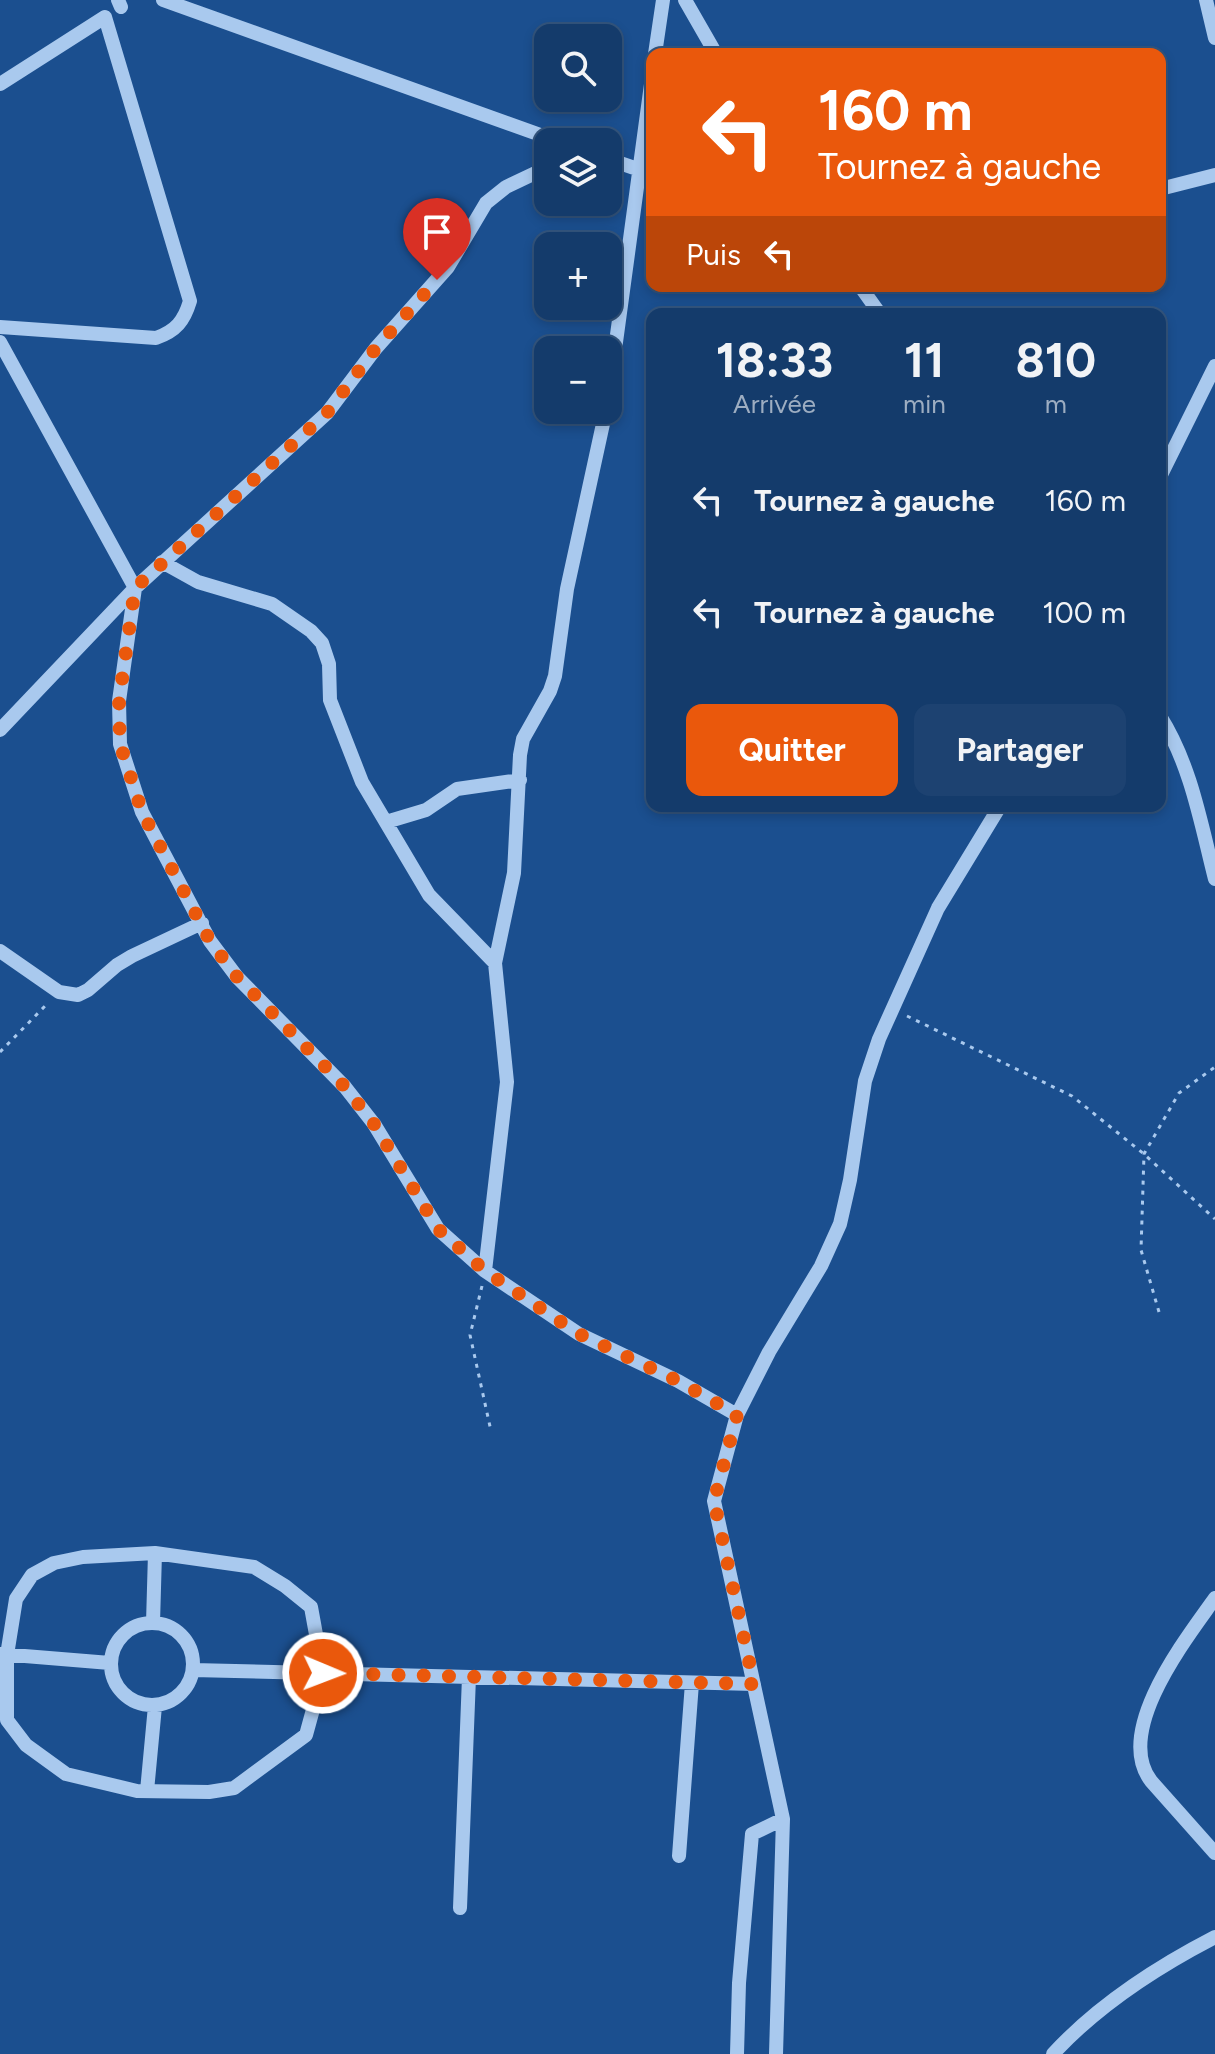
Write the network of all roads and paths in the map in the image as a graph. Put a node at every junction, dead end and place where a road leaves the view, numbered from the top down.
1 (163, 0) edge
2 (663, 0) edge
3 (685, 0) edge
4 (1206, 0) edge
5 (1215, 38) edge
6 (656, 48) edge
7 (713, 48) edge
8 (0, 84) edge
9 (534, 133) edge
10 (622, 164) edge
11 (645, 172) edge
12 (534, 174) edge
13 (1215, 175) edge
14 (1166, 187) edge
15 (0, 327) edge
16 (619, 336) edge
17 (0, 342) edge
18 (1215, 366) edge
19 (603, 424) edge
20 (1166, 465) edge
21 (162, 562) junction
22 (135, 588) junction
23 (1166, 726) edge
24 (0, 730) edge
25 (520, 780) junction
26 (996, 812) edge
27 (386, 822) junction
28 (1215, 879) edge
29 (202, 923) junction
30 (0, 951) edge
31 (495, 963) junction
32 (59, 992) junction
33 (893, 1009) junction
34 (0, 1052) edge
35 (1215, 1067) edge
36 (1144, 1154) junction
37 (1215, 1219) edge
38 (485, 1271) junction
39 (1159, 1312) dead end
40 (737, 1415) junction
41 (491, 1431) dead end
42 (155, 1553) junction
43 (1215, 1598) edge
44 (153, 1623) junction
45 (3, 1654) edge
46 (110, 1663) junction
47 (193, 1670) junction
48 (323, 1673) junction
49 (469, 1677) junction
50 (692, 1683) junction
51 (754, 1684) junction
52 (155, 1706) junction
53 (147, 1791) junction
54 (783, 1819) junction
55 (1215, 1853) edge
56 (679, 1856) dead end
57 (460, 1908) dead end
58 (1215, 1937) edge
59 (737, 2054) edge
60 (776, 2054) edge
61 (1053, 2054) edge

1 - 9 street
2 - 6 street
3 - 7 street
4 - 5 street
8 - 15 street
10 - 11 street
11 - 16 street
12 - 21 street
13 - 14 street
17 - 22 street
18 - 20 street
19 - 25 street
21 - 22 street
21 - 27 street
22 - 24 street
22 - 29 street
23 - 28 street
25 - 27 street
25 - 31 street
26 - 33 street
27 - 31 street
29 - 32 street
29 - 38 street
30 - 32 street
31 - 38 street
32 - 34 path
33 - 36 path
33 - 40 street
35 - 36 path
36 - 37 path
36 - 39 path
38 - 40 street
38 - 41 path
40 - 51 street
42 - 44 street
42 - 45 street
42 - 48 street
43 - 55 street
44 - 46 street
44 - 47 street
45 - 46 street
45 - 53 street
46 - 52 street
47 - 48 street
47 - 52 street
48 - 49 street
48 - 53 street
49 - 50 street
49 - 57 street
50 - 51 street
50 - 56 street
51 - 54 street
52 - 53 street
54 - 59 street
54 - 60 street
58 - 61 street

